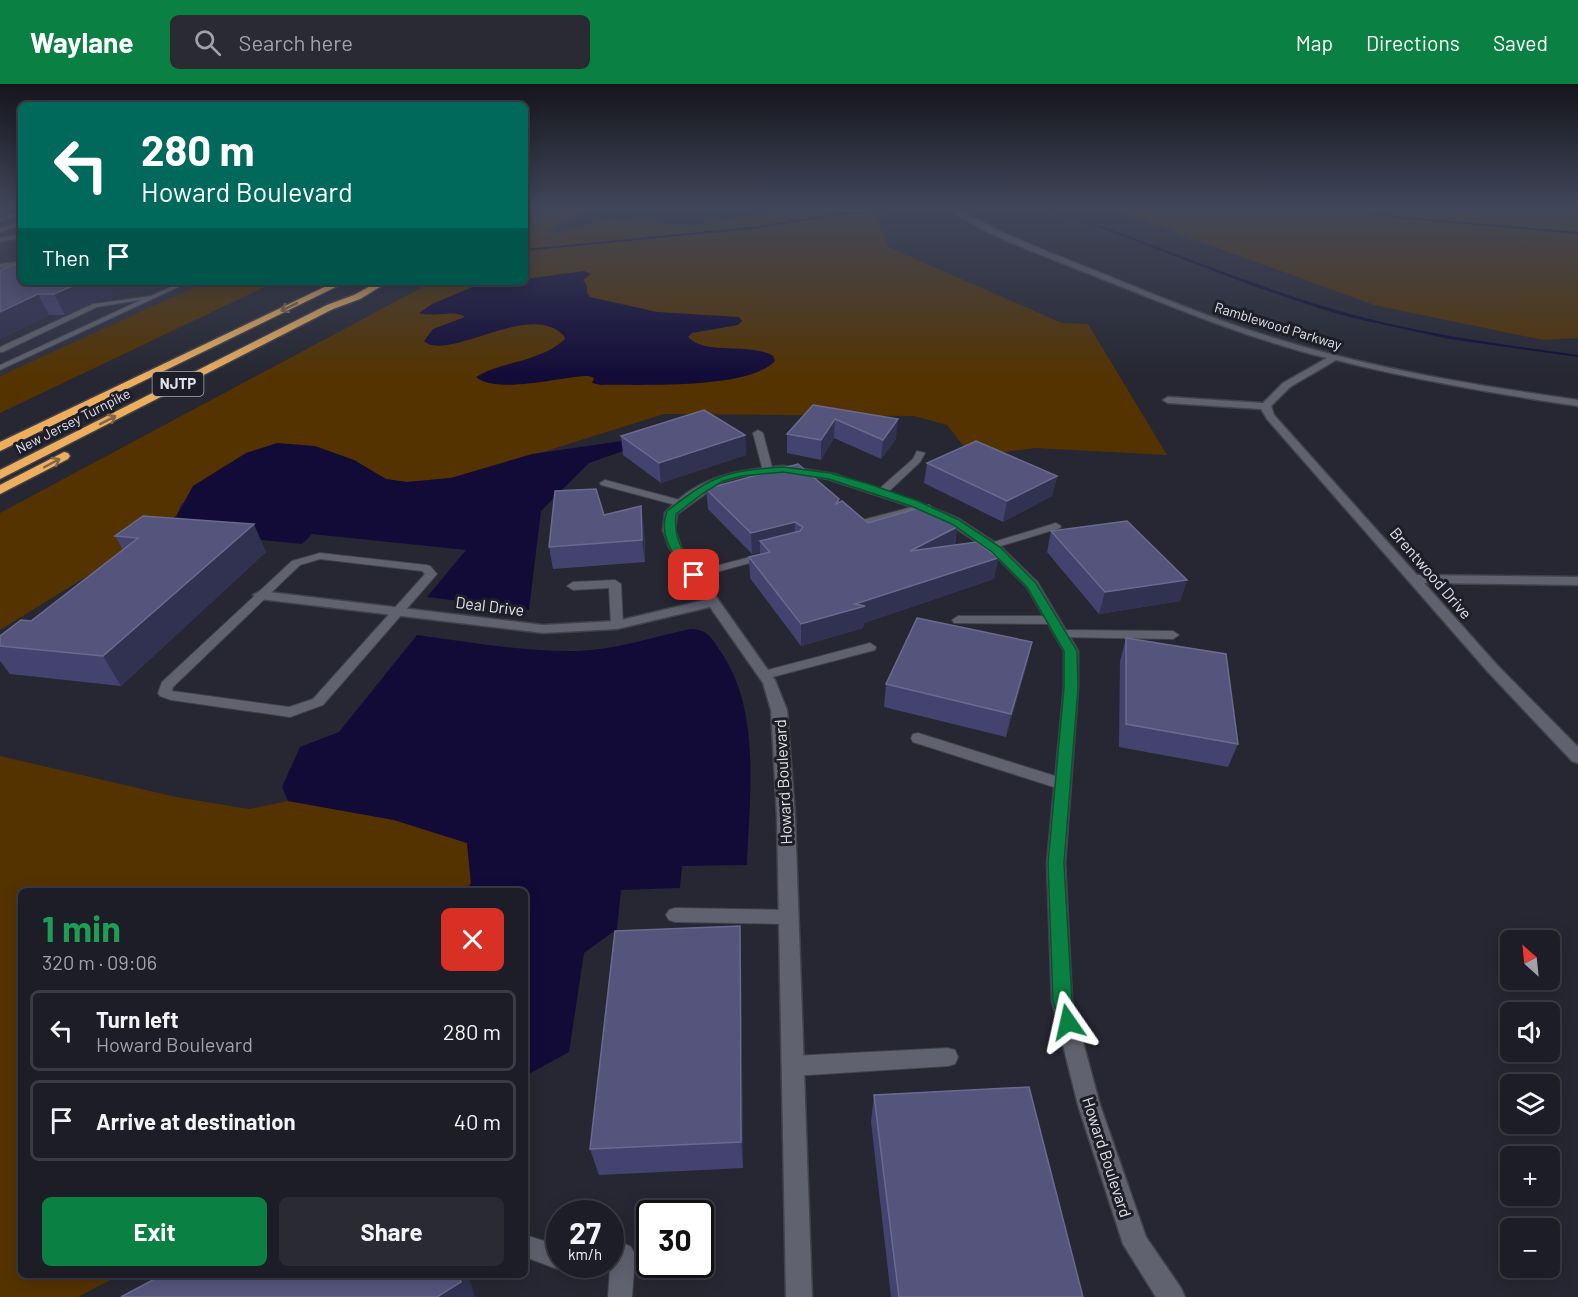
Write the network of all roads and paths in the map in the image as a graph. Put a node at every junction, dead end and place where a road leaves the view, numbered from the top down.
1 (1078, 266) edge
2 (180, 285) edge
3 (336, 285) edge
4 (379, 285) edge
5 (155, 297) junction
6 (357, 297) junction
7 (235, 334) junction
8 (0, 350) edge
9 (1335, 357) junction
10 (0, 368) edge
11 (1168, 400) dead end
12 (1578, 403) edge
13 (1266, 406) junction
14 (758, 433) dead end
15 (0, 437) edge
16 (0, 447) edge
17 (920, 453) dead end
18 (768, 471) junction
19 (0, 475) edge
20 (605, 483) dead end
21 (0, 490) edge
22 (882, 492) junction
23 (683, 504) junction
24 (923, 508) junction
25 (859, 524) edge
26 (1056, 526) dead end
27 (991, 546) junction
28 (772, 554) edge
29 (694, 575) junction
30 (1415, 579) junction
31 (1578, 581) edge
32 (573, 586) dead end
33 (260, 595) junction
34 (714, 602) junction
35 (398, 611) junction
36 (958, 620) dead end
37 (616, 625) junction
38 (1057, 627) junction
39 (1173, 635) dead end
40 (870, 647) dead end
41 (765, 675) junction
42 (918, 738) dead end
43 (1578, 758) edge
44 (1063, 784) junction
45 (675, 915) dead end
46 (789, 917) junction
47 (948, 1057) dead end
48 (793, 1066) junction
49 (528, 1247) edge
50 (546, 1253) edge
51 (621, 1278) edge
52 (620, 1297) edge
53 (799, 1297) edge
54 (1172, 1297) edge

1 - 9 street, Ramblewood Parkway
2 - 5 lane
3 -> 7 highway, New Jersey Turnpike / NJTP
4 - 6 highway, New Jersey Turnpike / NJTP
5 - 8 lane
5 - 10 lane
19 -> 6 highway, New Jersey Turnpike / NJTP
21 -> 6 highway
7 - 15 highway
7 - 16 highway, New Jersey Turnpike / NJTP
9 - 12 street, Ramblewood Parkway
9 - 13 street
11 - 13 street
13 - 30 street, Brentwood Drive
14 - 18 lane
17 - 22 lane
18 - 22 street, Howard Boulevard
18 - 23 street, Howard Boulevard
20 - 23 lane
22 - 24 street, Howard Boulevard
23 - 29 street, Howard Boulevard
24 - 25 lane
24 - 27 street, Howard Boulevard
26 - 27 lane
27 - 38 street, Howard Boulevard
28 - 29 lane
29 - 34 street, Howard Boulevard
30 - 31 street
30 - 43 street, Brentwood Drive
32 - 37 lane
33 - 35 street, Deal Drive
33 - 35 lane
33 - 35 lane
34 - 37 street, Deal Drive
34 - 41 street, Howard Boulevard
35 - 37 street, Deal Drive
36 - 38 lane
38 - 39 lane
38 - 44 street, Howard Boulevard
40 - 41 lane
41 - 46 street, Howard Boulevard
42 - 44 lane
44 - 54 street, Howard Boulevard
45 - 46 lane
46 - 48 street, Howard Boulevard
47 - 48 lane
48 - 53 street, Howard Boulevard
49 - 50 lane
51 - 52 lane

